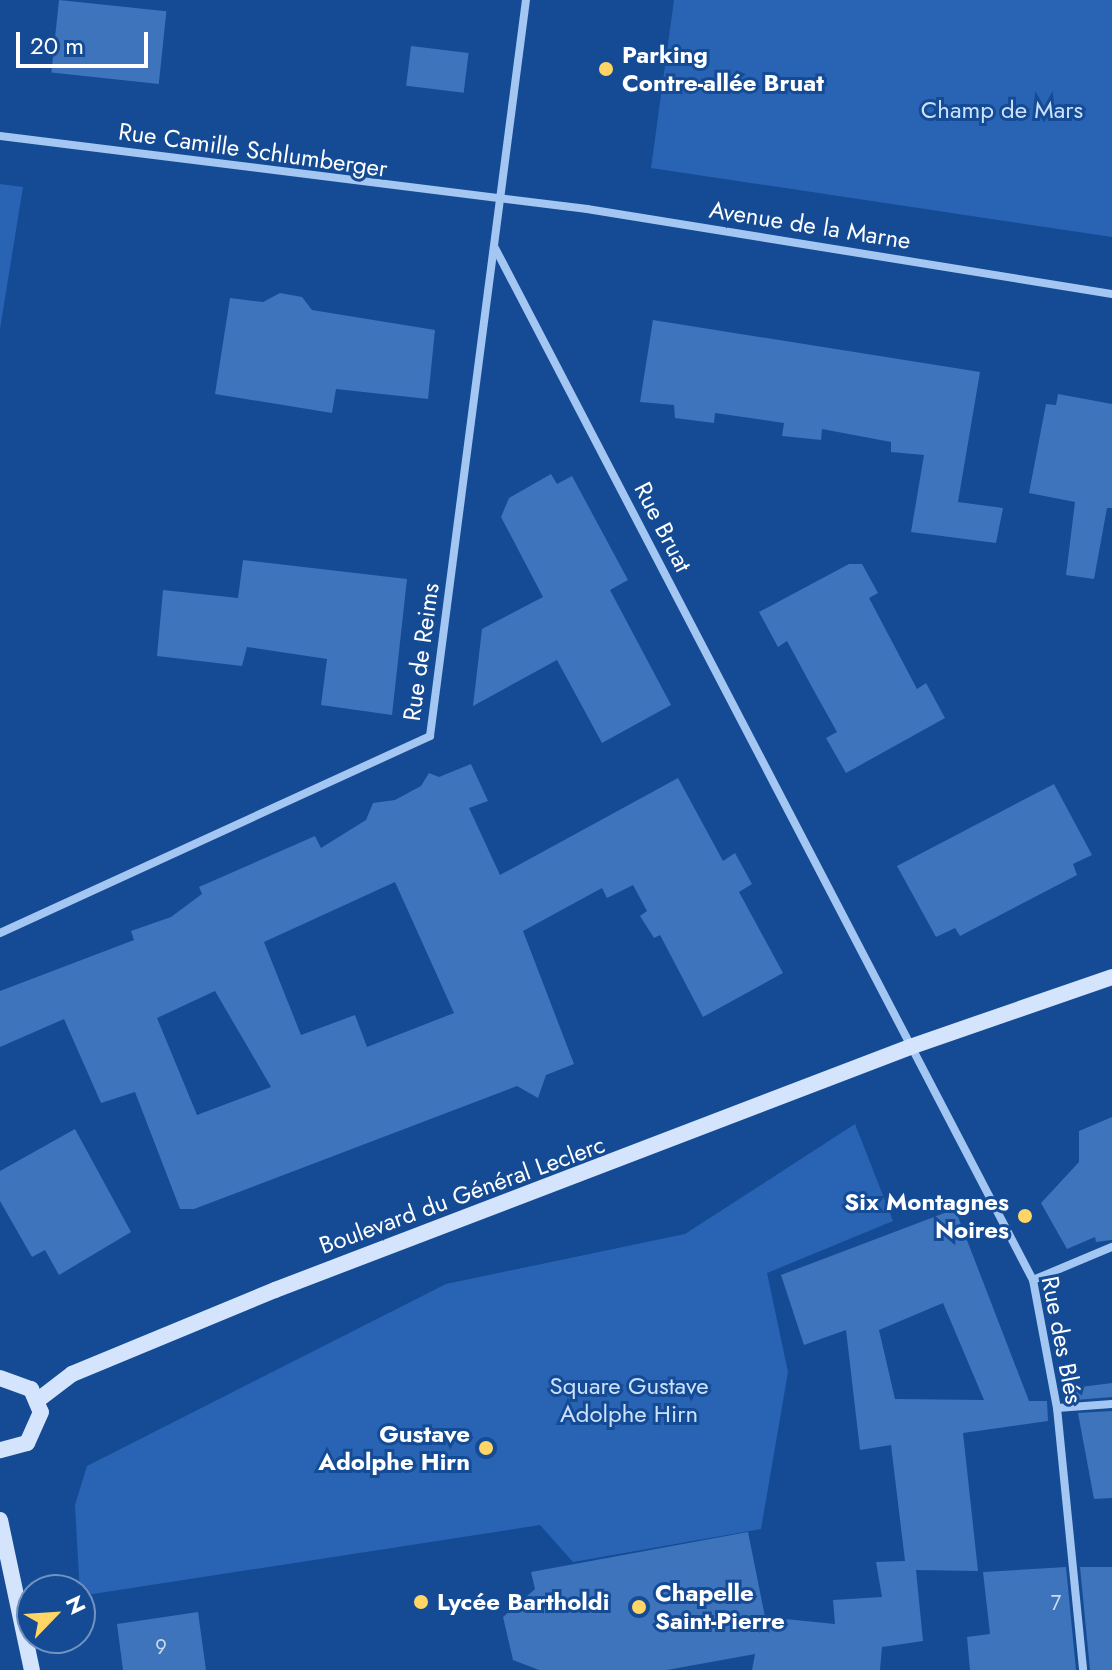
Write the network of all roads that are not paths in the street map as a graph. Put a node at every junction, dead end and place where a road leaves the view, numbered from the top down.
1 (526, 0) edge
2 (0, 136) edge
3 (500, 203) junction
4 (495, 248) junction
5 (1112, 294) edge
6 (0, 933) edge
7 (1112, 977) edge
8 (910, 1047) junction
9 (1112, 1247) edge
10 (1033, 1280) junction
11 (0, 1378) edge
12 (38, 1400) junction
13 (1112, 1404) edge
14 (1057, 1408) junction
15 (0, 1450) edge
16 (0, 1520) edge
17 (32, 1670) edge
18 (1083, 1670) edge

1 - 3 street
2 - 3 street, Rue Camille Schlumberger
3 - 4 street
3 - 5 street, Avenue de la Marne
4 - 6 street, Rue de Reims
4 - 8 street, Rue Bruat
7 - 8 street, Boulevard du Général Leclerc
8 - 10 street, Rue des Blés
8 - 12 street, Boulevard du Général Leclerc
9 - 10 street
10 - 14 street, Rue des Blés
11 - 12 street
12 - 15 street
13 - 14 street
14 - 18 street, Rue des Blés
16 - 17 street

